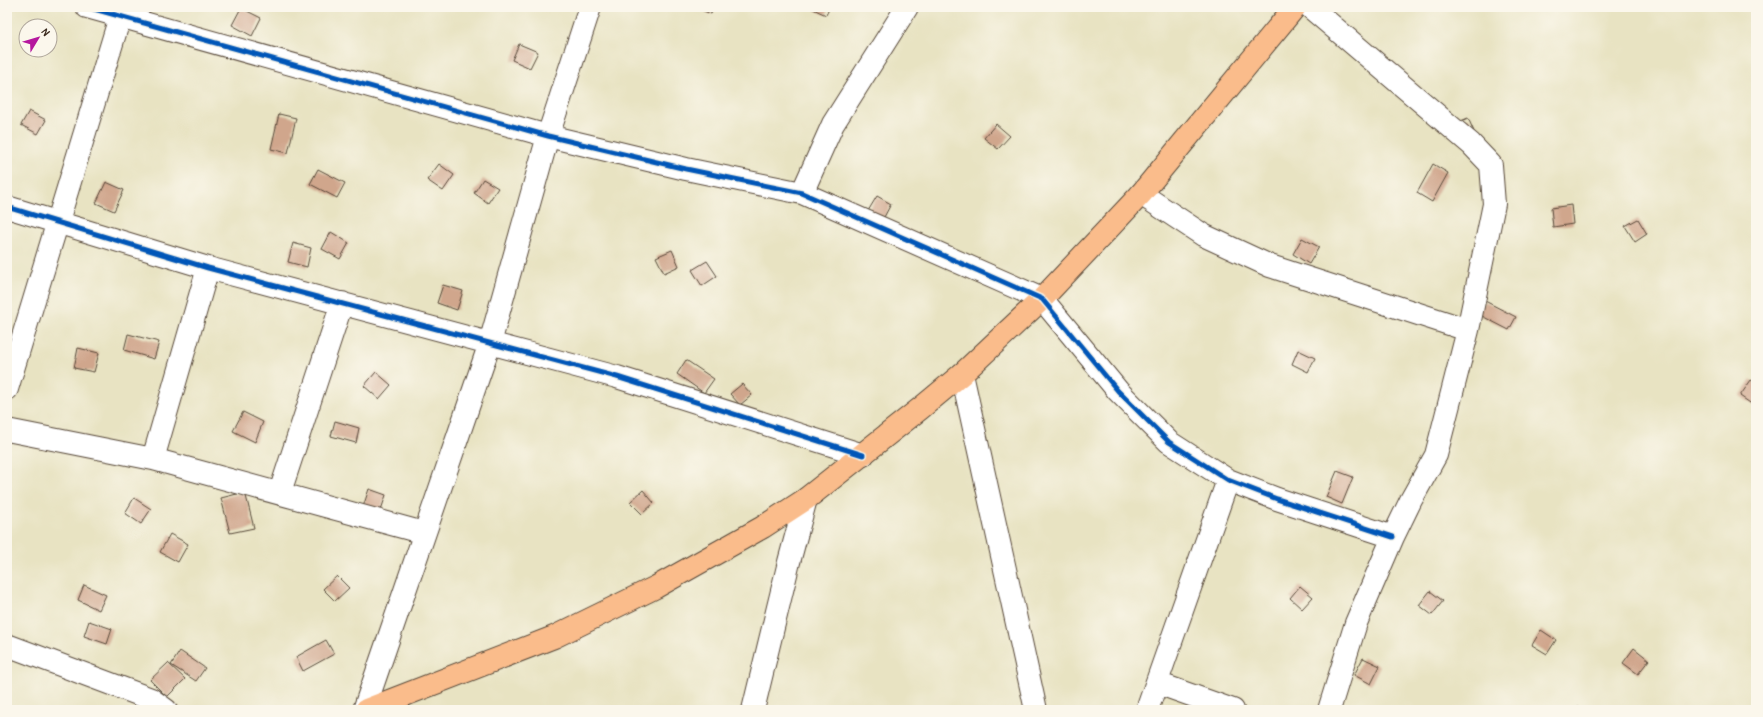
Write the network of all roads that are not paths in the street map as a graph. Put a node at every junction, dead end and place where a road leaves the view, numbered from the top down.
1 (87, 7) edge
2 (590, 7) edge
3 (907, 7) edge
4 (1296, 7) edge
5 (1310, 7) edge
6 (121, 12) edge
7 (548, 136) junction
8 (802, 193) junction
9 (1141, 194) junction
10 (7, 207) edge
11 (57, 223) junction
12 (208, 268) junction
13 (1042, 300) junction
14 (342, 303) junction
15 (1468, 330) junction
16 (490, 343) junction
17 (962, 374) junction
18 (7, 389) edge
19 (7, 430) edge
20 (863, 455) junction
21 (153, 459) junction
22 (1228, 480) junction
23 (280, 492) junction
24 (806, 499) junction
25 (424, 533) junction
26 (1393, 537) junction
27 (7, 645) edge
28 (1157, 683) junction
29 (166, 710) edge
30 (365, 710) edge
31 (753, 710) edge
32 (1036, 710) edge
33 (1147, 710) edge
34 (1232, 710) edge
35 (1329, 710) edge

1 - 6 street
2 - 7 street
3 - 8 street
4 - 9 main road
5 - 15 street
6 - 7 street
6 - 11 street
7 - 8 street
7 - 16 street
8 - 13 street
9 - 13 main road
9 - 15 street
10 - 11 street
11 - 12 street
11 - 18 street
12 - 14 street
12 - 21 street
13 - 17 main road
13 - 22 street
14 - 16 street
14 - 23 street
15 - 26 street
16 - 20 street
16 - 25 street
17 - 20 main road
17 - 32 street
19 - 21 street
20 - 24 main road
21 - 23 street
22 - 26 street
22 - 28 street
23 - 25 street
24 - 30 main road
24 - 31 street
25 - 30 street
26 - 35 street
27 - 29 street
28 - 33 street
28 - 34 street

